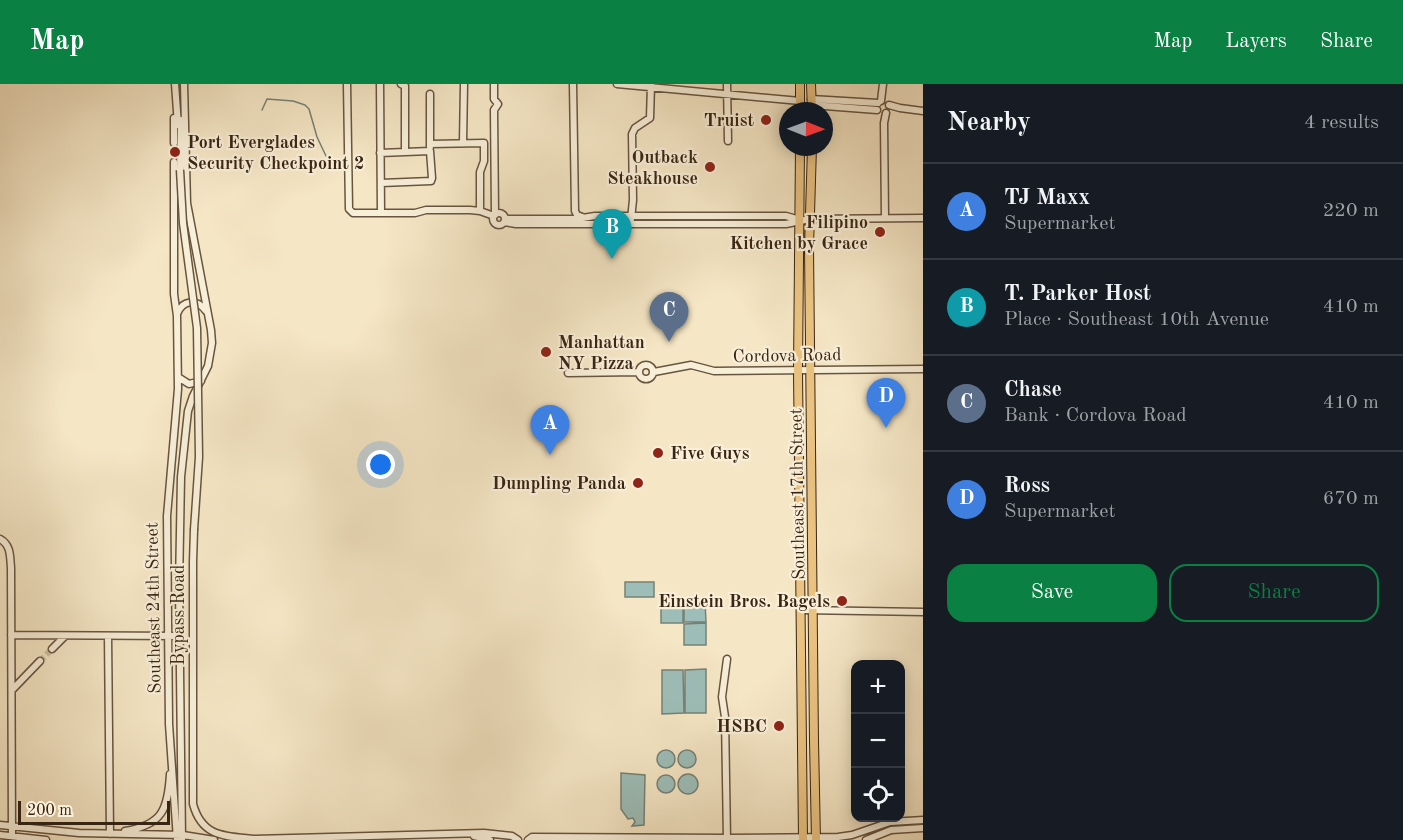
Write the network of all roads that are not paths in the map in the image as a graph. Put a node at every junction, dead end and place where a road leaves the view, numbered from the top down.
1 (174, 84) edge
2 (184, 84) edge
3 (347, 84) edge
4 (380, 84) edge
5 (401, 84) edge
6 (464, 84) edge
7 (494, 84) edge
8 (573, 84) edge
9 (617, 84) edge
10 (727, 84) edge
11 (800, 84) edge
12 (812, 84) edge
13 (883, 84) edge
14 (651, 85) edge
15 (727, 93) junction
16 (430, 94) dead end
17 (184, 98) junction
18 (800, 101) joint
19 (811, 102) edge
20 (833, 106) edge
21 (883, 107) junction
22 (923, 111) edge
23 (728, 141) dead end
24 (174, 142) tunnel mouth
25 (463, 143) junction
26 (180, 147) junction
27 (430, 147) junction
28 (405, 152) junction
29 (380, 153) junction
30 (800, 156) edge
31 (812, 156) edge
32 (174, 162) tunnel mouth
33 (381, 183) junction
34 (480, 211) junction
35 (381, 213) junction
36 (631, 215) junction
37 (668, 215) junction
38 (494, 216) junction
39 (588, 218) junction
40 (885, 218) junction
41 (923, 218) edge
42 (810, 219) junction
43 (800, 220) junction
44 (505, 221) junction
45 (630, 223) junction
46 (668, 223) junction
47 (208, 314) junction
48 (177, 316) junction
49 (811, 369) junction
50 (923, 369) edge
51 (798, 370) junction
52 (639, 372) junction
53 (654, 372) junction
54 (568, 373) dead end
55 (178, 377) junction
56 (201, 380) junction
57 (800, 455) junction
58 (171, 462) junction
59 (800, 470) junction
60 (812, 473) junction
61 (181, 477) junction
62 (812, 489) junction
63 (169, 491) junction
64 (179, 507) junction
65 (1, 539) edge
66 (167, 587) junction
67 (179, 587) junction
68 (802, 610) junction
69 (813, 611) junction
70 (923, 612) edge
71 (11, 635) junction
72 (65, 636) junction
73 (108, 636) junction
74 (168, 636) junction
75 (179, 636) junction
76 (52, 649) tunnel mouth
77 (727, 659) dead end
78 (40, 661) tunnel mouth
79 (12, 690) junction
80 (169, 693) junction
81 (180, 693) junction
82 (802, 725) junction
83 (171, 750) junction
84 (814, 755) junction
85 (923, 820) edge
86 (0, 825) edge
87 (13, 826) junction
88 (923, 828) edge
89 (456, 833) junction
90 (110, 834) junction
91 (0, 835) edge
92 (12, 836) junction
93 (180, 838) edge
94 (838, 838) edge
95 (727, 839) edge
96 (803, 839) edge
97 (816, 839) edge
98 (46, 840) edge
99 (214, 840) edge
100 (490, 840) edge
101 (519, 840) edge
102 (528, 840) edge
103 (866, 840) edge

1 - 24 street
1 - 26 street, Bypass Road
2 - 17 street, Southeast 24th Street
3 - 35 street
4 - 29 street
5 - 28 street
6 - 25 street
7 - 38 street
8 - 39 street
9 - 14 street
10 - 15 street
11 - 18 main road
12 - 19 main road
13 - 21 street
14 - 15 street
14 - 36 street
15 - 18 street
15 - 23 street
16 - 27 street
17 - 26 street, Bypass Road
17 - 47 street, Southeast 24th Street
20 - 21 street
21 - 22 street
21 - 40 street
25 - 27 street
25 - 34 street
26 - 89 street, Bypass Road, bridge
27 - 28 street
27 - 33 street
28 - 29 street
29 - 33 street
30 - 43 main road, Southeast 17th Street
31 - 42 main road, Southeast 17th Street
32 - 48 street, Southeast 24th Street
33 - 35 street
34 - 35 street
34 - 38 street
36 - 37 street
36 - 39 street
36 - 45 street
37 - 43 street
37 - 46 street
38 - 44 street
39 - 44 street
40 - 41 street
40 - 42 street
42 - 43 street
42 - 49 main road, Southeast 17th Street
43 - 46 street
43 - 51 main road, Southeast 17th Street
44 - 45 street
45 - 46 street
47 - 48 street
47 - 56 street, Southeast 24th Street
48 - 55 street, Southeast 24th Street
49 - 50 street, Cordova Road
49 - 51 street, Cordova Road
49 - 60 main road, Southeast 17th Street
51 - 53 street, Cordova Road
51 - 57 main road, Southeast 17th Street
52 - 53 street
52 - 53 street
52 - 54 street
55 - 56 street
55 - 58 street, Southeast 24th Street
56 - 61 street, Southeast 24th Street
57 - 59 main road, Southeast 17th Street
57 - 60 main road
58 - 61 street
58 - 63 street, Southeast 24th Street
59 - 62 main road
59 - 68 main road, Southeast 17th Street
60 - 62 main road, Southeast 17th Street
61 - 64 street, Southeast 24th Street
62 - 69 main road, Southeast 17th Street
63 - 64 street
63 - 66 street, Southeast 24th Street
64 - 67 street, Southeast 24th Street
65 - 71 street
66 - 67 street
66 - 74 street, Southeast 24th Street
67 - 75 street, Southeast 24th Street
68 - 69 street
68 - 82 main road, Southeast 17th Street
69 - 70 street
69 - 84 main road, Southeast 17th Street
71 - 72 street
71 - 79 street
72 - 73 street
72 - 76 street
73 - 74 street
73 - 90 street
74 - 75 street
74 - 80 street, Southeast 24th Street
75 - 81 street, Southeast 24th Street
77 - 95 street
78 - 79 street
79 - 87 street
80 - 81 street
80 - 83 street, Southeast 24th Street
81 - 93 street, Southeast 24th Street
82 - 84 main road
82 - 96 main road, Southeast 17th Street
83 - 90 street
83 - 93 street, Southeast 24th Street
84 - 97 main road, Southeast 17th Street
85 - 94 street
86 - 87 street
87 - 90 street
87 - 92 street
88 - 103 street
89 - 100 street, Bypass Road
89 - 101 street, Bypass Road
90 - 93 street
91 - 92 street
92 - 98 street
93 - 99 street
94 - 97 street
95 - 96 street
95 - 102 street
96 - 97 street

